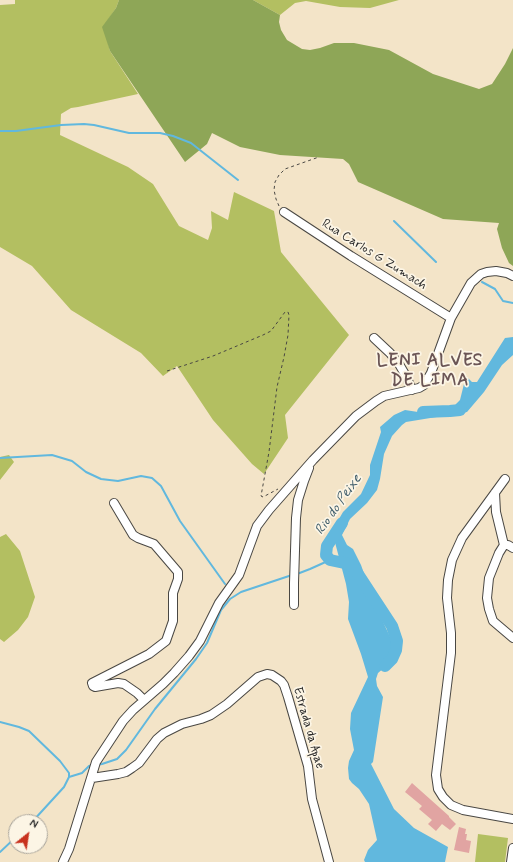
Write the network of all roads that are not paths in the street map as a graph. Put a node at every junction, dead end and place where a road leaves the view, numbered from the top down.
1 (284, 212) road end
2 (513, 276) edge
3 (451, 318) junction
4 (374, 338) dead end
5 (412, 390) junction
6 (313, 460) junction
7 (505, 479) dead end
8 (495, 493) junction
9 (114, 502) dead end
10 (504, 545) junction
11 (513, 548) edge
12 (294, 604) dead end
13 (513, 638) edge
14 (144, 700) junction
15 (94, 770) junction
16 (513, 819) edge
17 (513, 848) edge
18 (63, 862) edge
19 (329, 862) edge
20 (511, 862) edge

1 - 3 street, Rua Carlos G Zumach
2 - 3 street
3 - 5 street
4 - 5 street
5 - 6 street
6 - 12 street
6 - 14 street
7 - 8 street
8 - 10 street
8 - 16 street
9 - 14 street
10 - 11 street
10 - 13 street
14 - 15 street
15 - 18 street
15 - 19 street, Estrada da Apae
17 - 20 street

